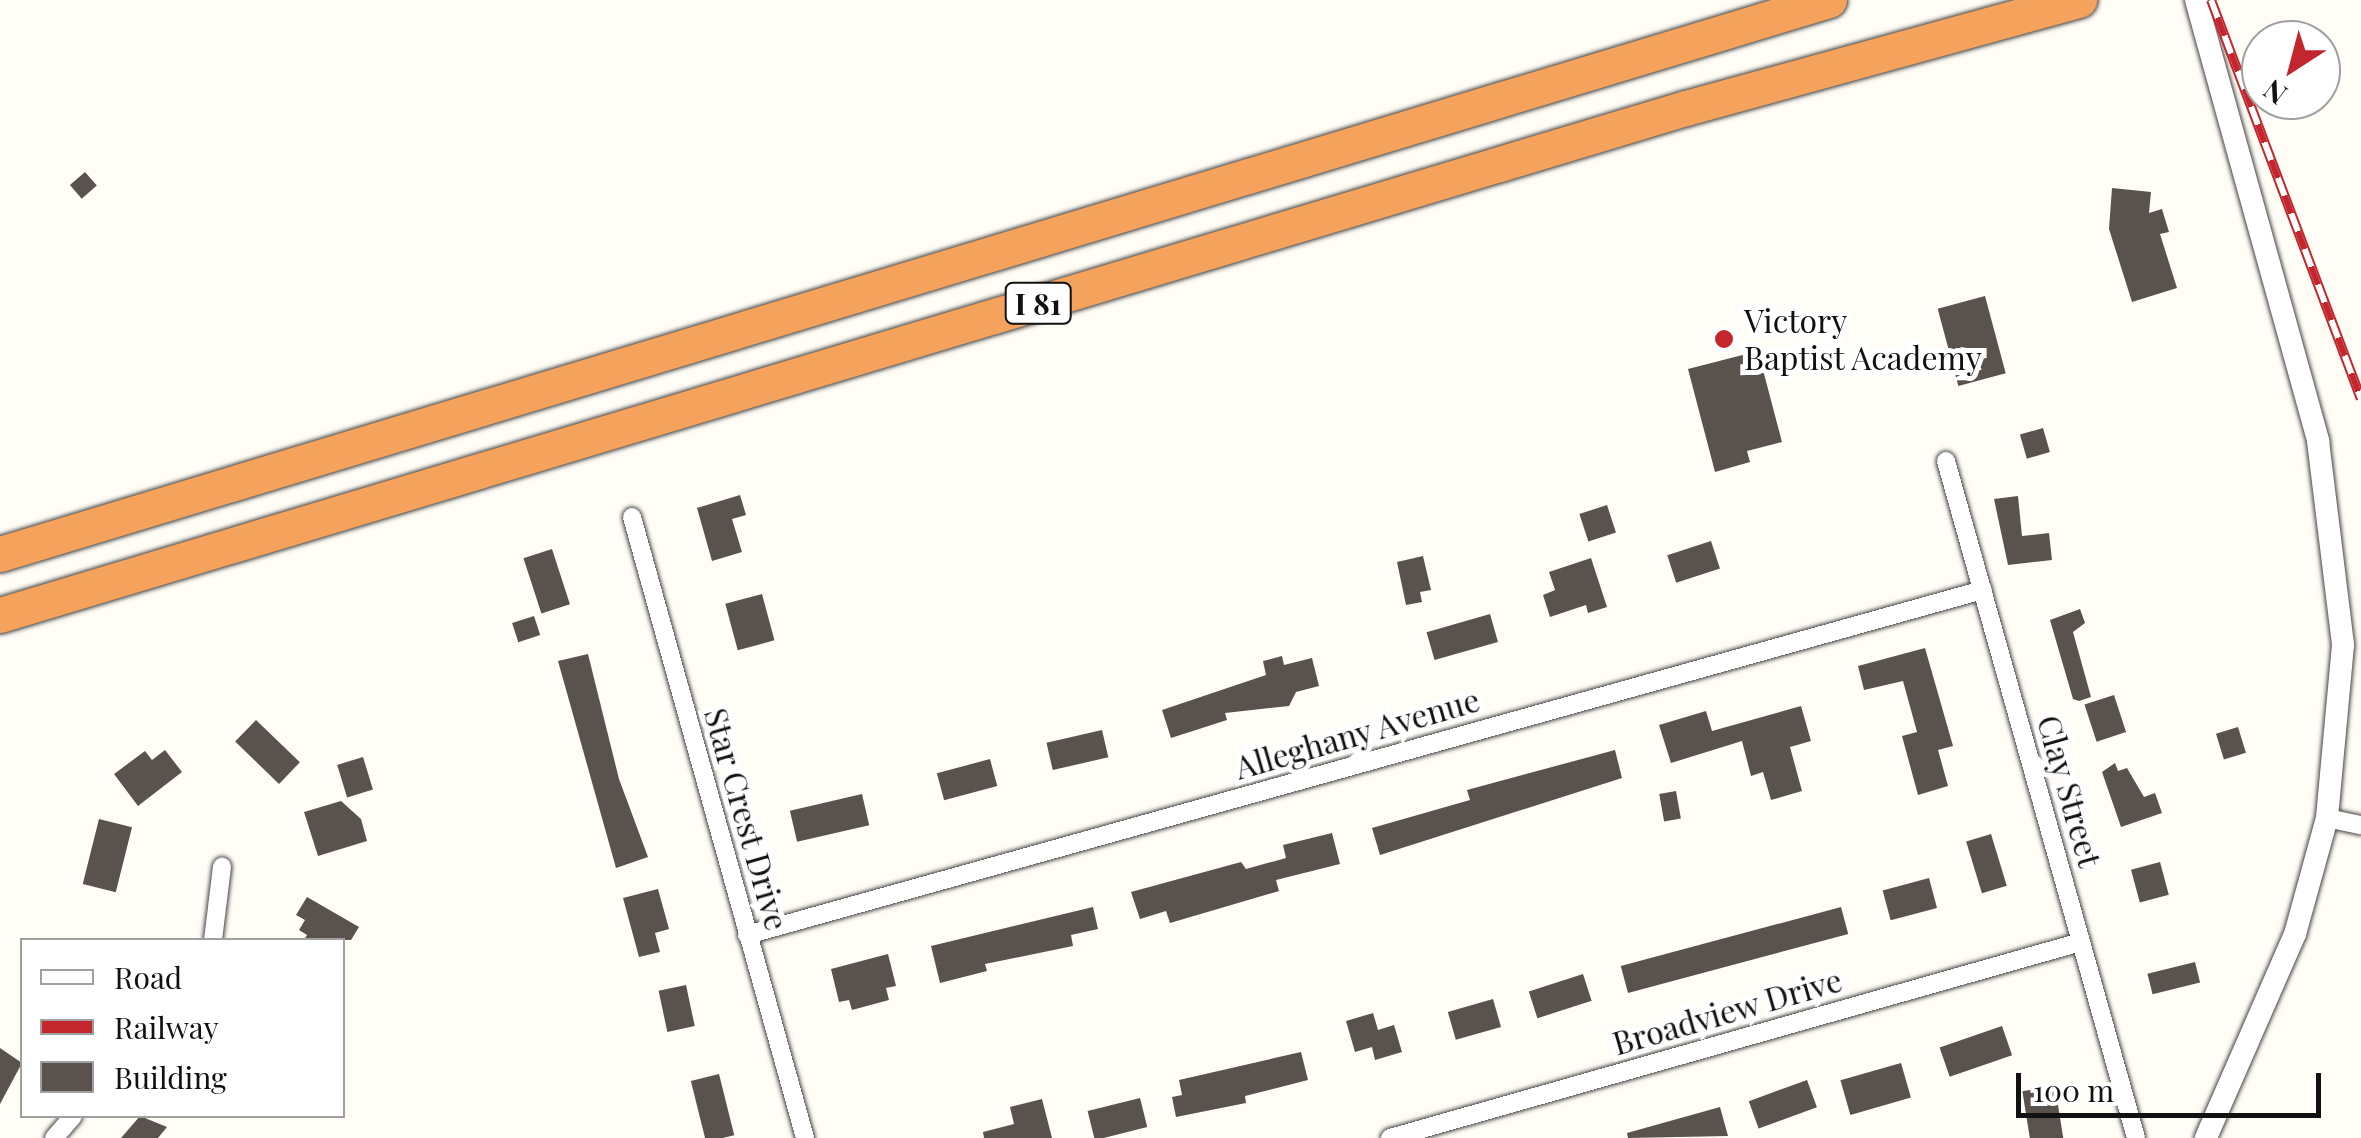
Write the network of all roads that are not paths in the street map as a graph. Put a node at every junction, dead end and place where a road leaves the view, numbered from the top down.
1 (1829, 0) edge
2 (2079, 0) edge
3 (2196, 0) edge
4 (1946, 461) dead end
5 (632, 516) dead end
6 (0, 554) edge
7 (1983, 590) junction
8 (0, 615) edge
9 (2327, 818) junction
10 (2361, 825) edge
11 (222, 866) dead end
12 (748, 935) junction
13 (213, 938) edge
14 (2081, 942) junction
15 (71, 1118) edge
16 (54, 1138) edge
17 (805, 1138) edge
18 (1390, 1138) edge
19 (2136, 1138) edge
20 (2206, 1138) edge

1 - 6 highway, I 81
2 - 8 highway, I 81
3 - 9 street
4 - 7 street, Clay Street
5 - 12 street, Star Crest Drive
7 - 12 street, Alleghany Avenue
7 - 14 street, Clay Street
9 - 10 street
9 - 20 street
11 - 13 street
12 - 17 street, Star Crest Drive
14 - 18 street, Broadview Drive
14 - 19 street, Clay Street
15 - 16 street

